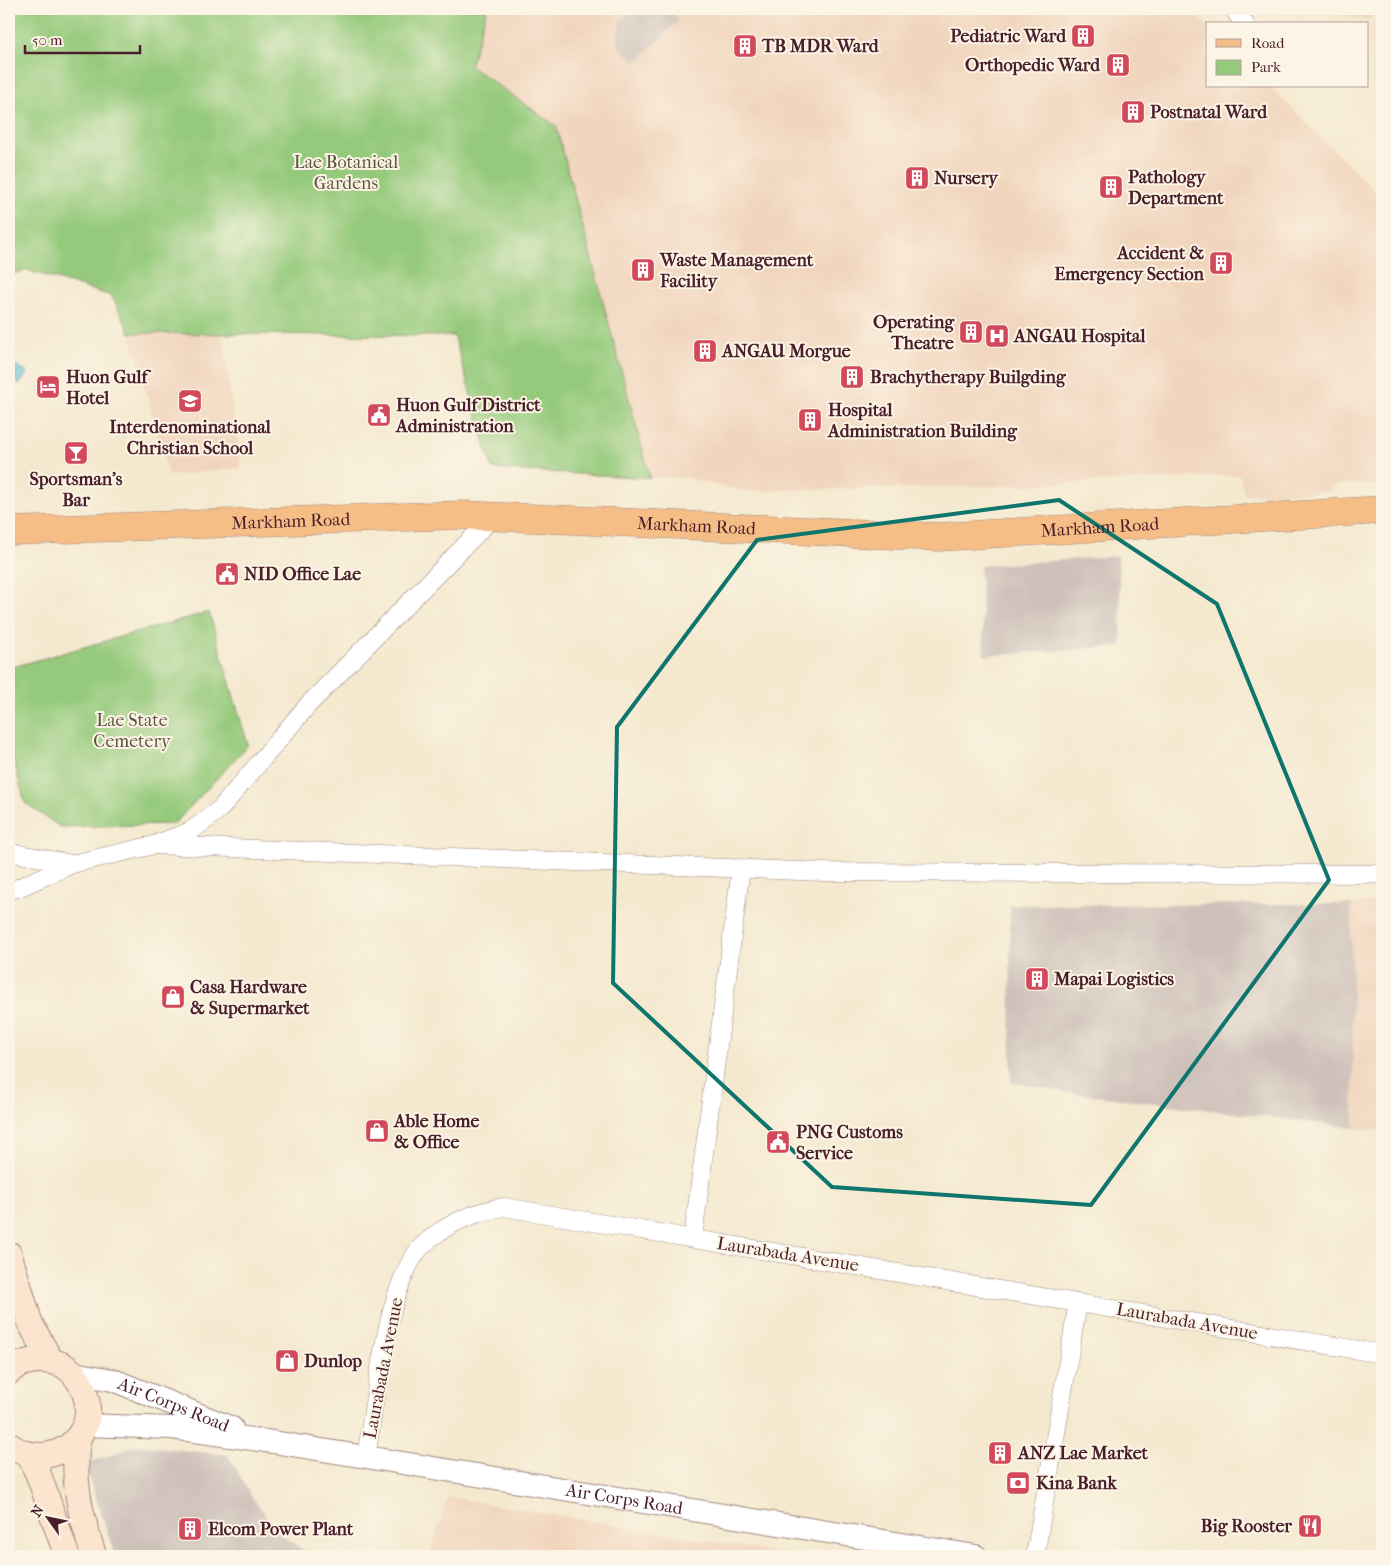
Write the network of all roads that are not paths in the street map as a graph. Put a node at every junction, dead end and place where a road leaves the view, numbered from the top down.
1 (1233, 9) edge
2 (1243, 22) edge
3 (1382, 510) edge
4 (494, 516) junction
5 (9, 531) edge
6 (154, 845) junction
7 (9, 852) edge
8 (72, 864) junction
9 (740, 868) junction
10 (1382, 874) edge
11 (9, 890) edge
12 (693, 1238) junction
13 (9, 1254) edge
14 (1078, 1303) junction
15 (1382, 1354) edge
16 (52, 1361) junction
17 (9, 1372) edge
18 (73, 1373) junction
19 (82, 1432) junction
20 (273, 1442) junction
21 (17, 1453) edge
22 (366, 1458) junction
23 (67, 1556) edge
24 (94, 1556) edge
25 (976, 1556) edge
26 (1034, 1556) edge

1 - 2 street
3 - 4 main road, Markham Road
4 - 5 main road, Markham Road
4 - 6 street
6 - 8 street
6 - 9 street
7 - 8 street
8 - 11 street
9 - 10 street
9 - 12 street
12 - 14 street, Laurabada Avenue
12 - 22 street, Laurabada Avenue
13 - 16 main road
14 - 15 street, Laurabada Avenue
14 - 26 street
16 - 17 main road
16 - 18 main road
18 - 19 main road
18 - 20 street, Air Corps Road
19 - 20 street, Air Corps Road
19 - 21 main road
19 - 24 main road
20 - 22 street, Air Corps Road
21 - 23 main road
22 - 25 street, Air Corps Road

